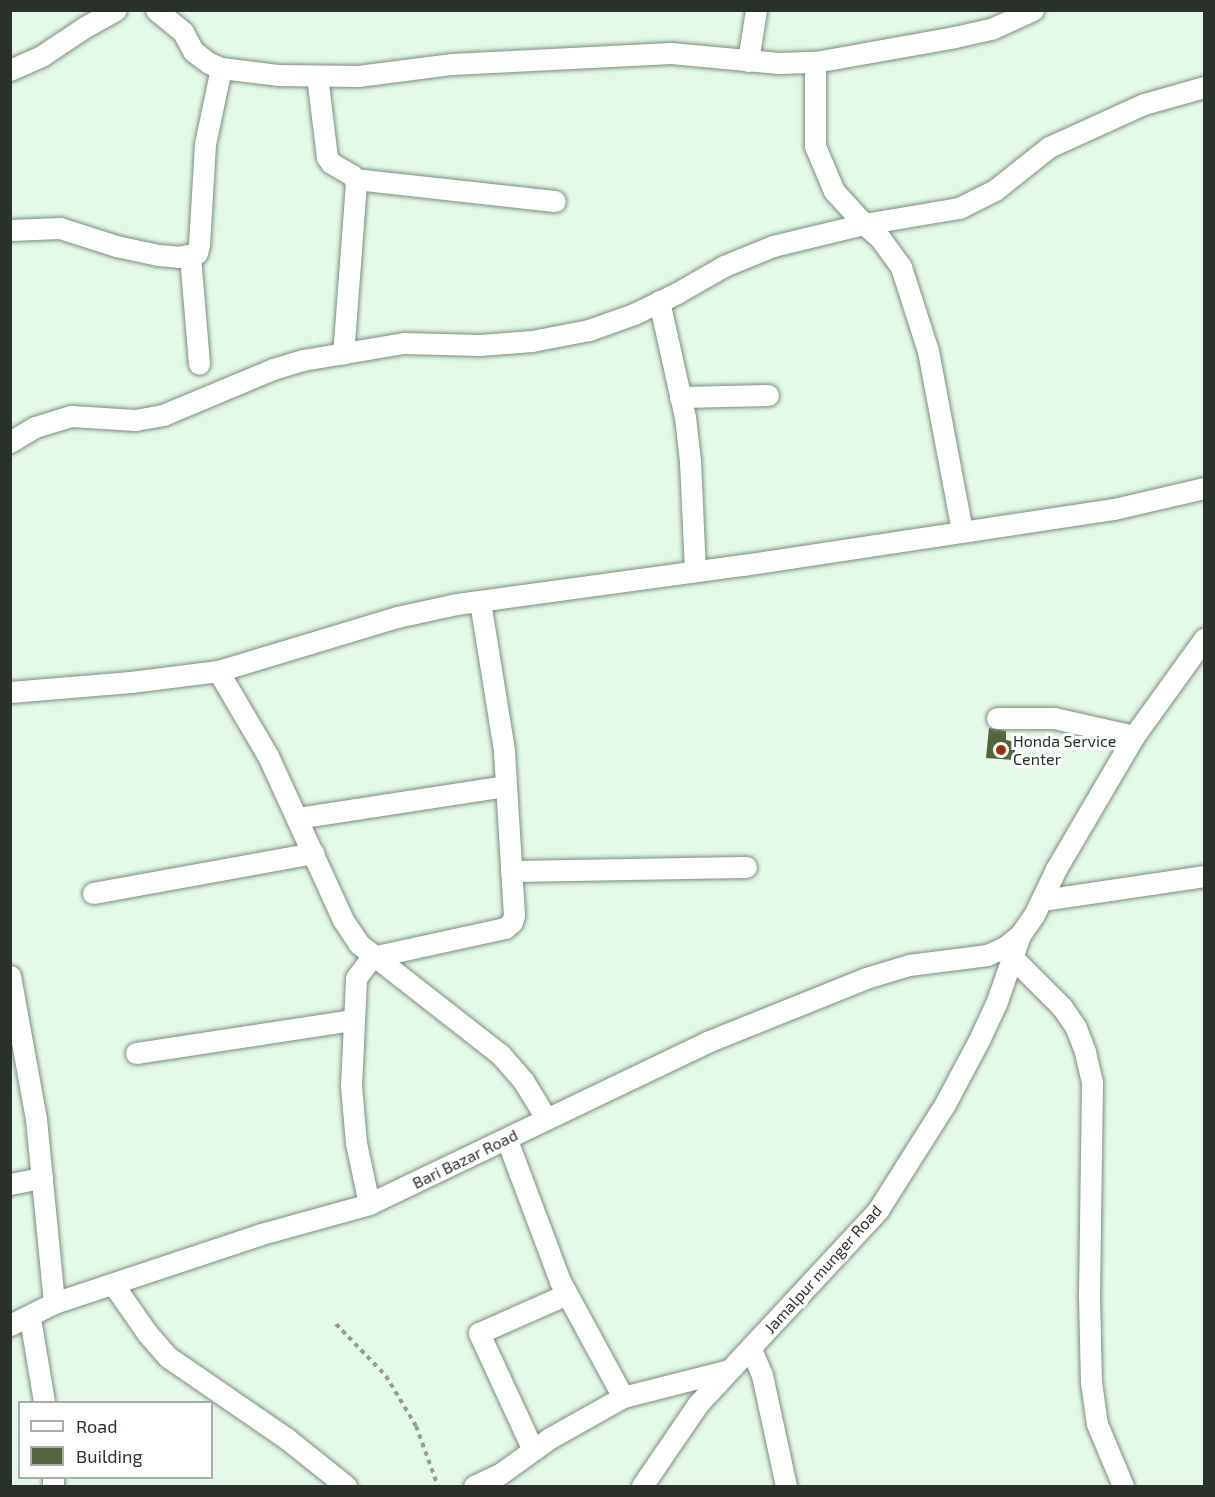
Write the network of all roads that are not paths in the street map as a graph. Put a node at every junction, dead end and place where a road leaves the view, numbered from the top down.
1 (116, 10) edge
2 (156, 10) edge
3 (756, 10) edge
4 (1033, 10) edge
5 (747, 61) junction
6 (815, 62) junction
7 (221, 68) junction
8 (10, 70) edge
9 (317, 76) junction
10 (1204, 87) edge
11 (355, 179) junction
12 (555, 201) dead end
13 (864, 224) junction
14 (10, 230) edge
15 (190, 256) junction
16 (659, 302) junction
17 (343, 354) junction
18 (199, 364) dead end
19 (768, 396) dead end
20 (680, 397) junction
21 (10, 442) edge
22 (1204, 488) edge
23 (962, 531) junction
24 (695, 571) junction
25 (480, 601) junction
26 (1204, 639) edge
27 (218, 671) junction
28 (10, 692) edge
29 (997, 718) dead end
30 (1134, 736) junction
31 (506, 786) junction
32 (297, 818) junction
33 (313, 853) junction
34 (746, 867) dead end
35 (511, 871) junction
36 (1204, 876) edge
37 (93, 893) dead end
38 (1042, 900) junction
39 (1020, 935) junction
40 (372, 957) junction
41 (1012, 957) junction
42 (10, 976) edge
43 (352, 1020) junction
44 (136, 1053) dead end
45 (546, 1118) junction
46 (507, 1140) junction
47 (42, 1178) junction
48 (10, 1184) edge
49 (369, 1204) junction
50 (113, 1284) junction
51 (567, 1294) junction
52 (54, 1303) junction
53 (20, 1321) edge
54 (751, 1349) junction
55 (729, 1371) junction
56 (623, 1397) junction
57 (44, 1401) edge
58 (533, 1450) junction
59 (346, 1486) edge
60 (474, 1486) edge
61 (642, 1486) edge
62 (786, 1486) edge
63 (1123, 1486) edge

1 - 8 street
2 - 7 street
3 - 5 street
4 - 6 street
5 - 6 street
5 - 9 street
6 - 13 street
7 - 9 street
7 - 15 street
9 - 11 street
10 - 13 street
11 - 12 street
11 - 17 street
13 - 16 street
13 - 23 street
14 - 15 street
15 - 18 street
16 - 17 street
16 - 20 street
17 - 21 street
19 - 20 street
20 - 24 street
22 - 23 street
23 - 24 street
24 - 25 street
25 - 27 street
25 - 31 street
26 - 30 street
27 - 28 street
27 - 32 street
29 - 30 street
30 - 38 street
31 - 32 street
31 - 35 street
32 - 33 street
33 - 37 street
33 - 40 street
34 - 35 street
35 - 40 street
36 - 38 street
38 - 39 street
39 - 41 street, Jamalpur munger Road
39 - 45 street, Bari Bazar Road
40 - 43 street
40 - 45 street
41 - 54 street, Jamalpur munger Road
41 - 63 street
42 - 47 street
43 - 44 street
43 - 49 street
45 - 46 street, Bari Bazar Road
46 - 49 street, Bari Bazar Road
46 - 51 street
47 - 48 street
47 - 52 street
49 - 50 street, Bari Bazar Road
50 - 52 street, Bari Bazar Road
50 - 59 street
51 - 56 street
51 - 58 street
52 - 53 street, Bari Bazar Road
53 - 57 street
54 - 55 street, Jamalpur munger Road
54 - 62 street
55 - 56 street
55 - 61 street, Jamalpur munger Road
56 - 58 street
58 - 60 street

